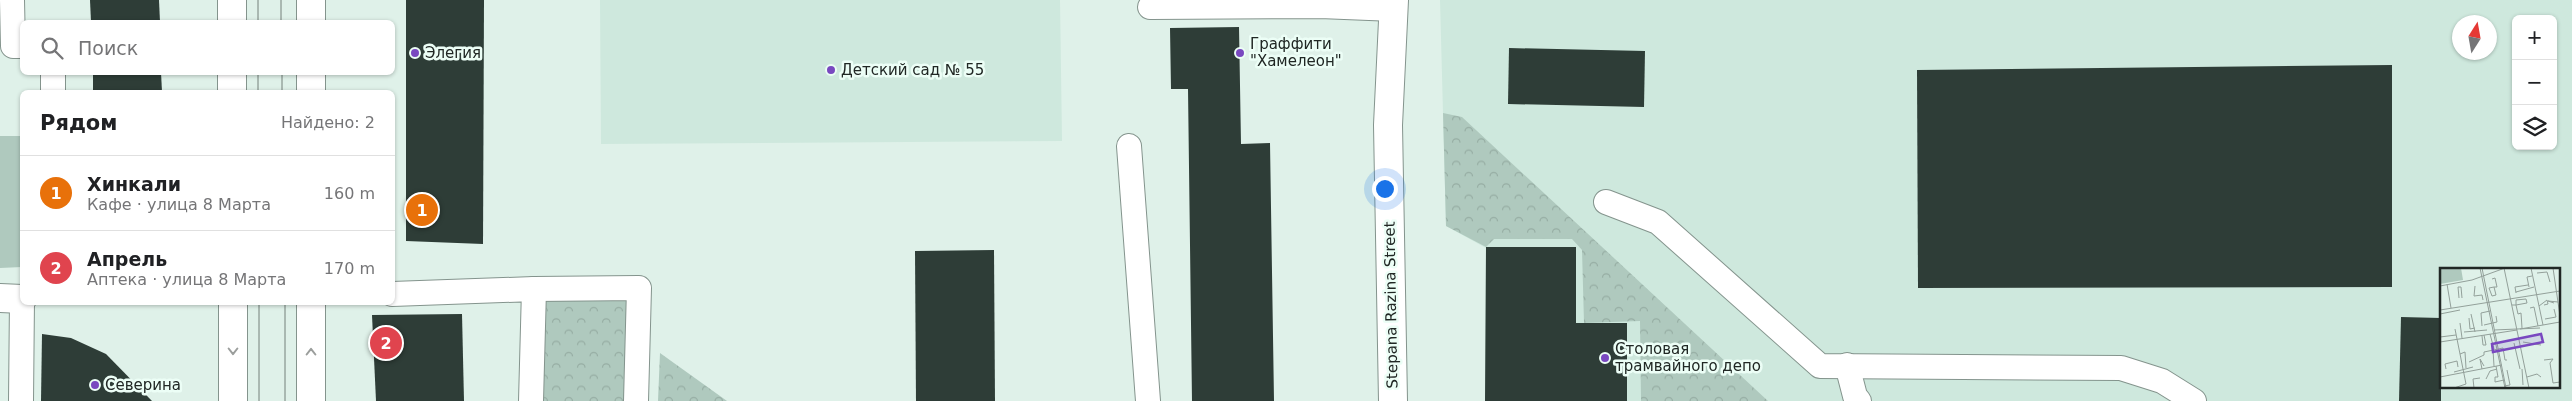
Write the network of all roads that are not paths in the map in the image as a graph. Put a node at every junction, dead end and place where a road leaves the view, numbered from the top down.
1 (12, 0) edge
2 (232, 0) edge
3 (311, 0) edge
4 (1394, 4) edge
5 (1150, 7) dead end
6 (232, 20) edge
7 (311, 20) edge
8 (20, 46) edge
9 (53, 75) edge
10 (232, 75) edge
11 (311, 75) edge
12 (53, 90) edge
13 (232, 90) edge
14 (311, 90) edge
15 (1129, 146) dead end
16 (1606, 202) dead end
17 (534, 290) junction
18 (395, 294) edge
19 (0, 298) edge
20 (20, 298) edge
21 (22, 305) edge
22 (233, 305) edge
23 (311, 305) edge
24 (1847, 365) junction
25 (20, 401) edge
26 (233, 401) edge
27 (311, 401) edge
28 (531, 401) edge
29 (636, 401) edge
30 (1148, 401) edge
31 (1393, 401) edge
32 (1859, 401) edge
33 (2194, 401) edge

1 - 8 lane
2 - 6 street
3 - 7 street
4 - 5 lane
4 - 31 street, Stepana Razina Street
9 - 12 lane
10 - 13 street
11 - 14 street
15 - 30 lane
16 - 24 lane
17 - 18 lane
17 - 28 lane
17 - 29 lane
19 - 20 street
21 - 25 lane
22 -> 26 street
27 -> 23 street
24 - 32 lane
24 - 33 lane

